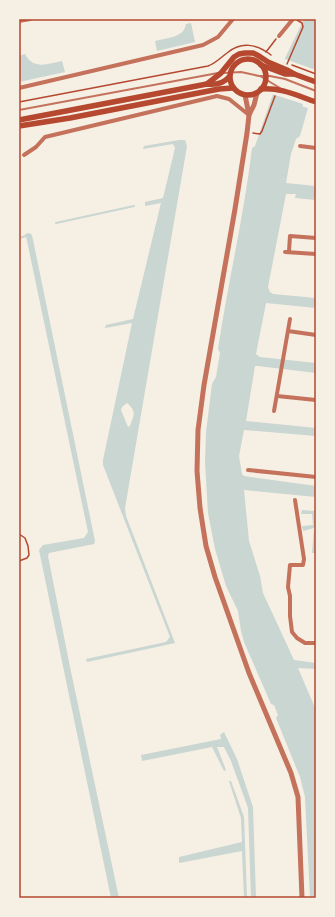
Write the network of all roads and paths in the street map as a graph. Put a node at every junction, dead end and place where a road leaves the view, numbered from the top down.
1 (30, 19) edge
2 (233, 19) edge
3 (293, 19) edge
4 (19, 21) edge
5 (279, 36) joint
6 (261, 65) junction
7 (281, 70) junction
8 (221, 73) junction
9 (316, 74) edge
10 (230, 75) junction
11 (265, 77) junction
12 (316, 82) edge
13 (207, 84) junction
14 (274, 87) junction
15 (19, 88) edge
16 (234, 88) junction
17 (316, 90) edge
18 (259, 91) junction
19 (245, 95) junction
20 (19, 102) edge
21 (316, 102) edge
22 (19, 110) edge
23 (249, 115) junction
24 (19, 120) edge
25 (19, 126) edge
26 (300, 146) dead end
27 (316, 148) edge
28 (24, 156) dead end
29 (316, 238) edge
30 (316, 254) edge
31 (290, 319) dead end
32 (288, 331) junction
33 (316, 335) edge
34 (277, 396) junction
35 (316, 400) edge
36 (274, 411) dead end
37 (248, 470) dead end
38 (316, 477) edge
39 (295, 500) dead end
40 (19, 534) edge
41 (19, 561) edge
42 (316, 644) edge
43 (302, 898) edge

1 - 4 street
2 - 15 street
3 - 5 street
5 - 20 path
6 - 7 main road
6 - 10 main road
6 - 11 main road
7 - 8 main road
7 - 9 path
7 - 11 lane
7 - 12 main road
7 - 17 lane
8 - 10 lane
8 - 13 main road
8 - 22 lane
10 - 11 lane
10 - 13 main road
10 - 16 main road
11 - 14 lane
11 - 18 main road
13 - 24 main road
14 - 18 main road
14 - 21 main road
16 - 19 main road
16 - 25 main road
18 - 19 main road
18 - 23 street
19 - 23 street
23 - 28 street
23 - 43 street
26 - 27 street
29 - 30 street
31 - 32 street
32 - 33 street
32 - 34 street
34 - 35 street
34 - 36 street
37 - 38 street
39 - 42 street
40 - 41 path

